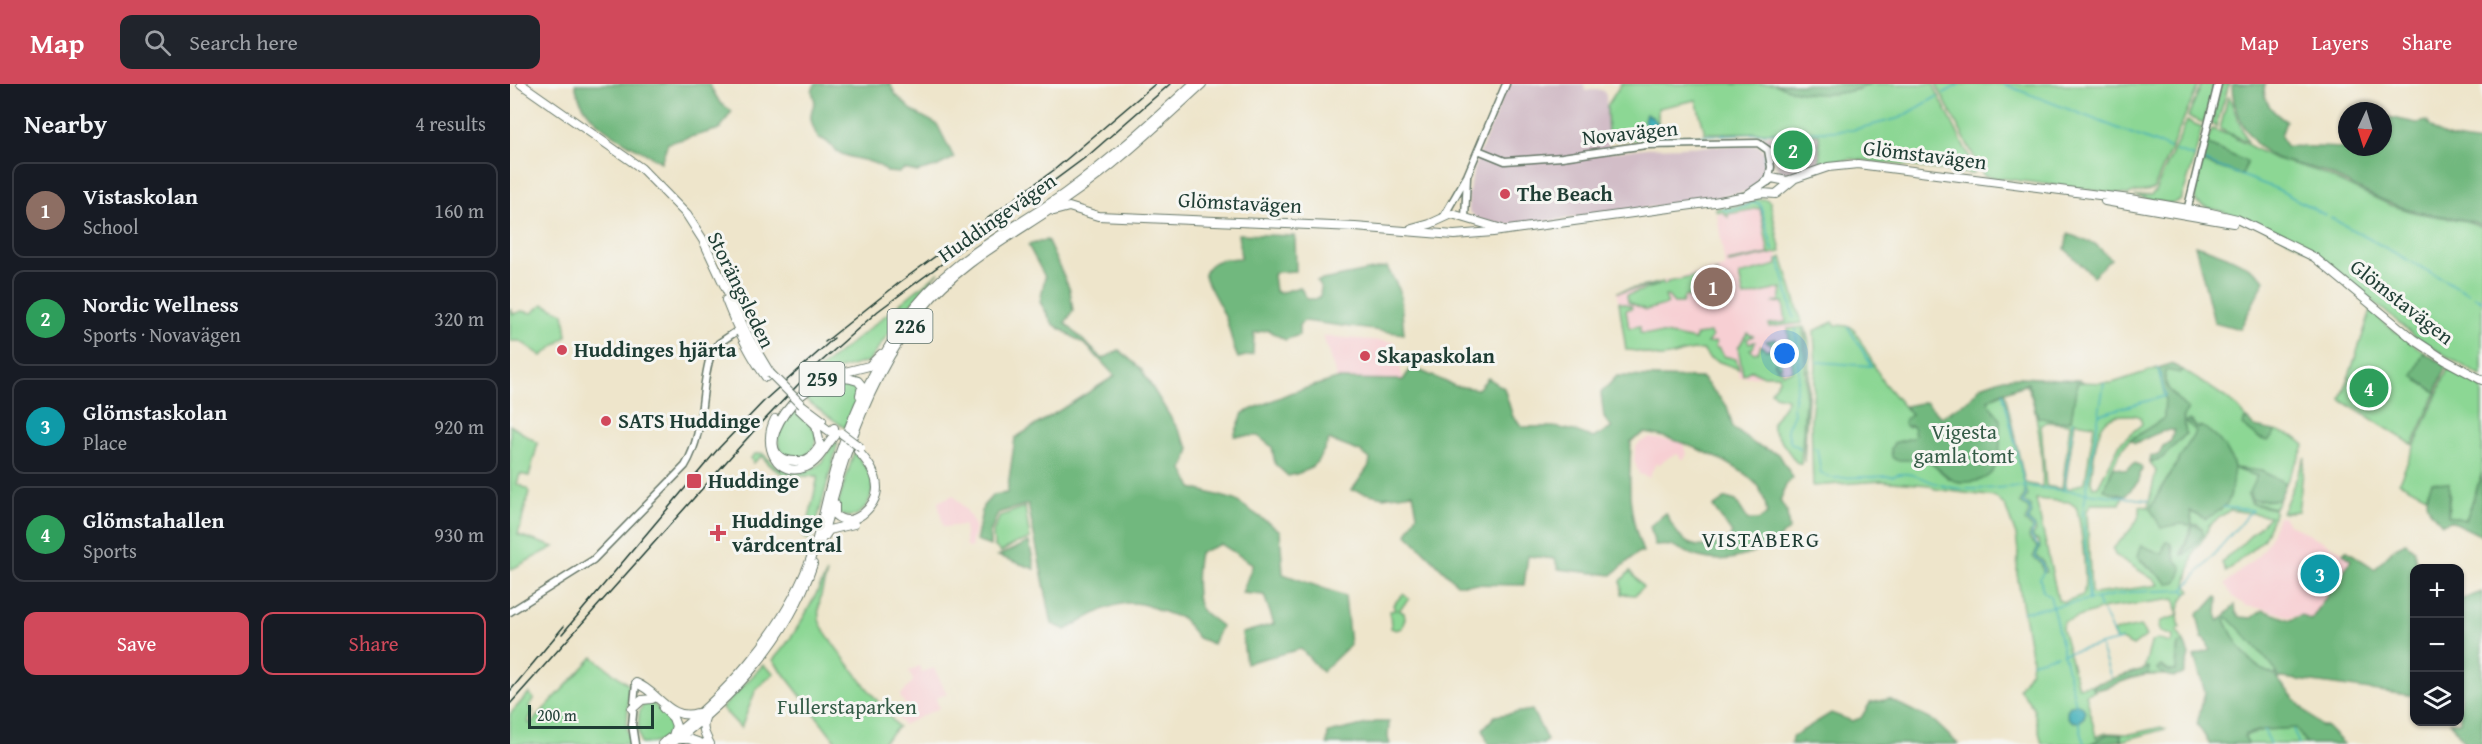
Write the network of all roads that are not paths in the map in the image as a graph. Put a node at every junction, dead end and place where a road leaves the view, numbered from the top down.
1 (521, 84) edge
2 (1193, 84) edge
3 (1202, 84) edge
4 (1506, 84) edge
5 (2218, 84) edge
6 (1478, 150) junction
7 (1771, 167) junction
8 (1467, 176) junction
9 (1778, 179) junction
10 (1796, 179) junction
11 (1767, 182) junction
12 (1781, 189) junction
13 (1770, 193) junction
14 (1747, 195) junction
15 (1066, 196) junction
16 (1079, 210) junction
17 (2186, 212) junction
18 (1042, 216) junction
19 (1444, 217) junction
20 (1465, 218) junction
21 (1515, 229) junction
22 (1400, 230) junction
23 (1447, 233) junction
24 (1459, 234) junction
25 (741, 328) junction
26 (892, 343) junction
27 (2482, 380) edge
28 (801, 407) junction
29 (850, 428) junction
30 (835, 433) junction
31 (820, 445) junction
32 (860, 450) junction
33 (838, 483) junction
34 (822, 540) junction
35 (510, 612) edge
36 (636, 683) junction
37 (652, 699) junction
38 (632, 709) junction
39 (704, 713) junction
40 (674, 740) edge
41 (635, 744) edge
42 (662, 744) edge
43 (703, 744) edge
44 (710, 744) edge

1 - 25 main road, Storängsleden / 259
2 - 15 main road, Huddingevägen / 226
3 - 15 main road, Huddingevägen / 226
4 - 6 street
5 - 17 street
6 - 7 street, Novavägen
6 - 8 street
7 - 9 street, Novavägen
7 - 11 street
8 - 19 street
8 - 20 street
9 - 10 main road, Glömstavägen
9 - 11 main road, Glömstavägen
9 - 12 main road
10 - 12 main road, Glömstavägen
10 - 17 main road, Glömstavägen
11 - 13 main road
11 - 14 main road, Glömstavägen
12 - 13 main road, Glömstavägen
13 - 14 main road, Glömstavägen
14 - 21 main road, Glömstavägen
15 - 16 main road
15 - 18 main road, Huddingevägen / 226
15 - 26 main road, Huddingevägen / 226
16 - 18 main road, Glömstavägen
16 - 22 main road, Glömstavägen
17 - 27 main road, Glömstavägen
18 - 33 main road, Huddingevägen / 226
19 - 20 main road, Glömstavägen
19 - 22 main road, Glömstavägen
19 - 23 main road
20 - 21 main road, Glömstavägen
20 - 24 main road
21 - 24 main road, Glömstavägen
22 - 23 main road, Glömstavägen
23 - 24 main road, Glömstavägen
25 - 28 main road, Storängsleden / 259
25 - 35 street
26 - 29 main road, Huddingevägen / 226
26 - 30 main road, 259
28 - 30 main road, Storängsleden / 259
28 - 31 main road
29 - 31 main road
29 - 39 main road, Huddingevägen / 226
30 - 31 main road
30 - 32 main road, Storängsleden / 259, bridge
32 - 33 main road, 259
32 - 34 main road
33 - 34 main road, Huddingevägen / 226
34 - 39 main road, Huddingevägen / 226
36 - 37 main road
36 - 38 street
36 - 39 main road
37 - 38 main road
37 - 40 main road
38 - 41 street
39 - 40 main road, Huddingevägen / 226
39 - 44 main road
40 - 42 main road, Huddingevägen / 226
40 - 43 main road

